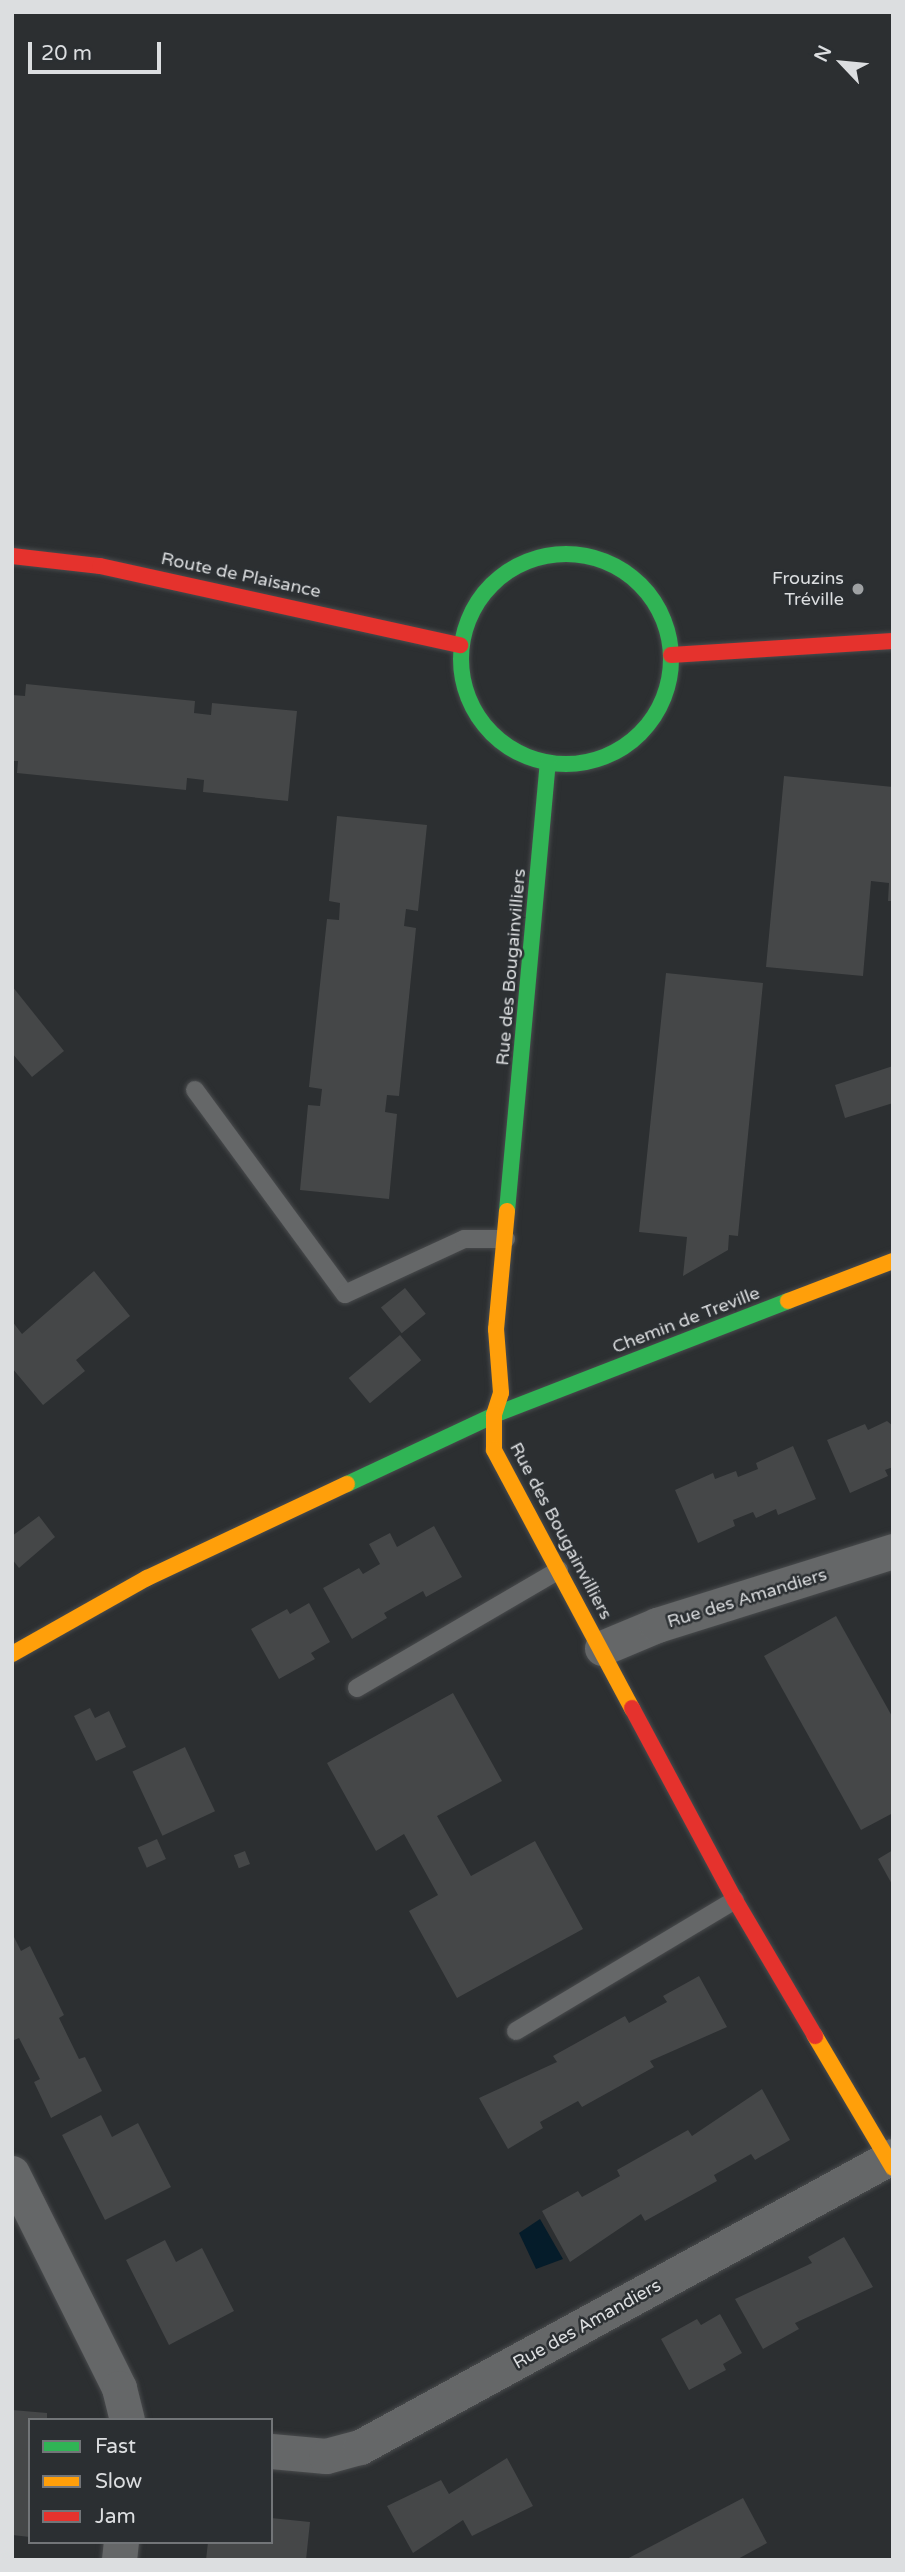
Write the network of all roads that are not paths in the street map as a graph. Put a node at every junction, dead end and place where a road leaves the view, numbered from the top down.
1 (12, 556) edge
2 (893, 641) edge
3 (460, 645) junction
4 (671, 655) junction
5 (548, 764) junction
6 (195, 1090) dead end
7 (506, 1239) junction
8 (893, 1261) edge
9 (494, 1415) junction
10 (889, 1561) edge
11 (559, 1570) junction
12 (602, 1648) junction
13 (12, 1654) edge
14 (357, 1688) dead end
15 (735, 1900) junction
16 (516, 2031) dead end
17 (891, 2162) edge
18 (12, 2173) edge
19 (126, 2418) edge
20 (273, 2451) edge

1 - 3 street, Route de Plaisance
2 - 4 street
3 - 4 street
3 - 5 street
4 - 5 street
5 - 7 street, Rue des Bougainvilliers
6 - 7 lane
7 - 9 street, Rue des Bougainvilliers
8 - 9 street, Chemin de Treville
9 - 11 street, Rue des Bougainvilliers
9 - 13 street, Chemin de Treville
10 - 12 street, Rue des Amandiers
11 - 12 street, Rue des Bougainvilliers
11 - 14 lane
12 - 15 street, Rue des Bougainvilliers
15 - 16 lane
15 - 17 street, Rue des Bougainvilliers
17 - 20 street, Rue des Amandiers
18 - 19 street

